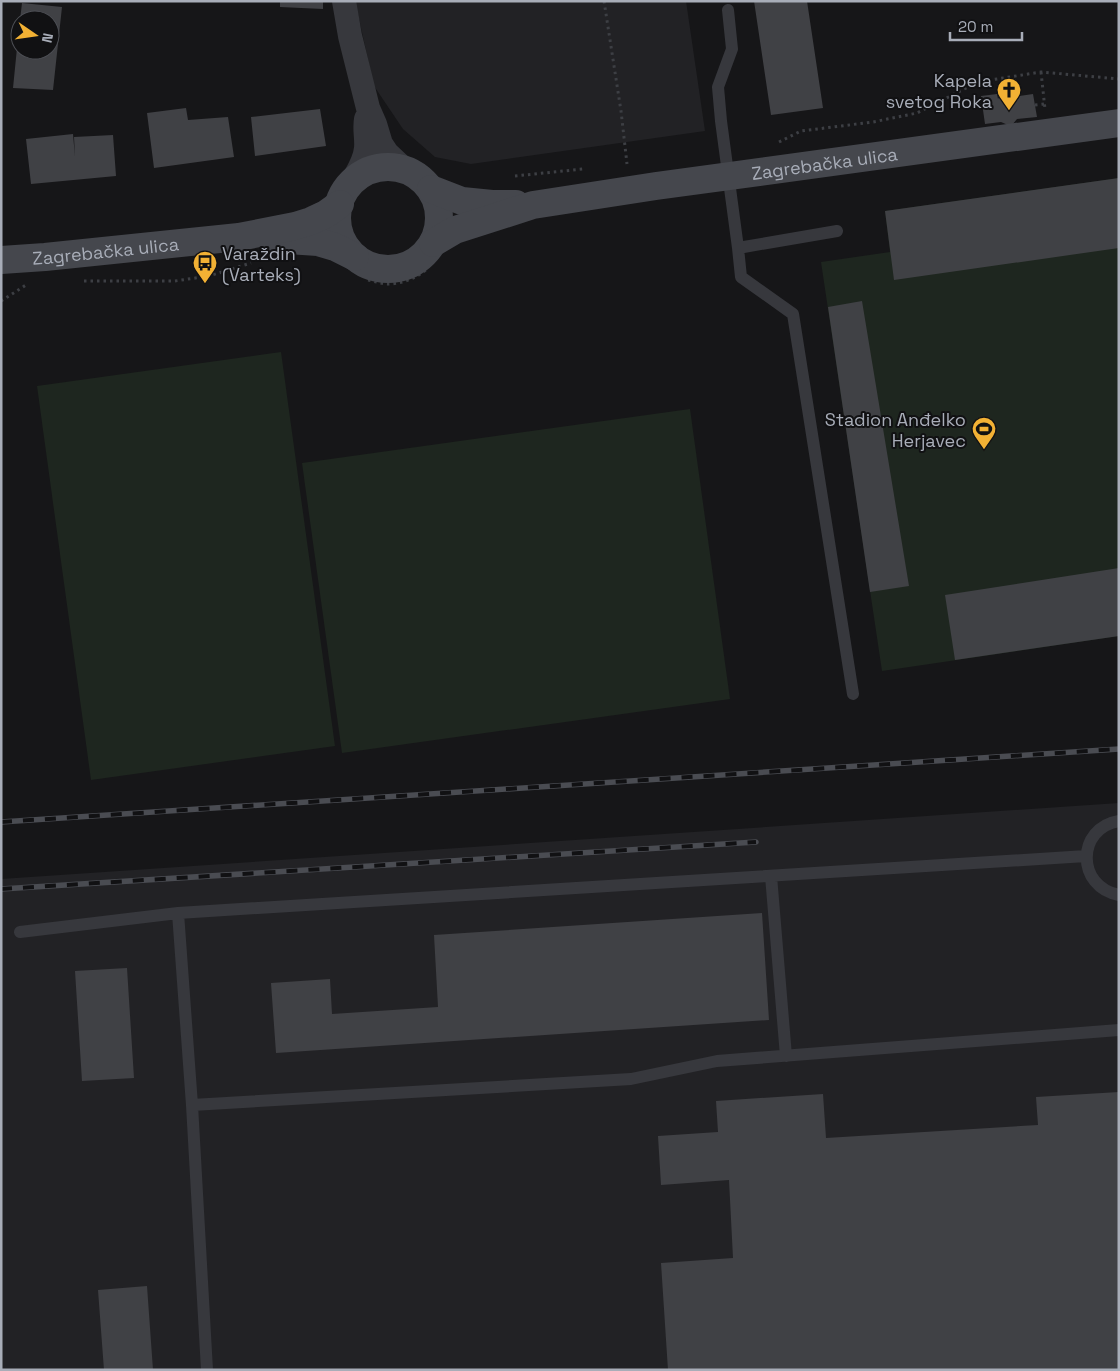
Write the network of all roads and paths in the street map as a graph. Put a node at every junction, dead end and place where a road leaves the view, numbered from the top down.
1 (344, 1) edge
2 (604, 1) edge
3 (728, 10) dead end
4 (1041, 72) junction
5 (1119, 79) edge
6 (1044, 104) junction
7 (1035, 105) dead end
8 (368, 108) junction
9 (1119, 123) edge
10 (1048, 133) junction
11 (775, 144) dead end
12 (635, 163) dead end
13 (587, 168) dead end
14 (404, 169) junction
15 (508, 177) dead end
16 (729, 177) junction
17 (431, 189) junction
18 (346, 193) junction
19 (533, 205) junction
20 (837, 231) dead end
21 (239, 237) junction
22 (433, 243) junction
23 (738, 248) junction
24 (355, 257) junction
25 (1, 260) edge
26 (27, 285) dead end
27 (1, 301) edge
28 (853, 694) dead end
29 (1119, 821) edge
30 (1086, 856) junction
31 (771, 876) junction
32 (1119, 895) edge
33 (178, 913) junction
34 (20, 932) dead end
35 (1119, 1030) edge
36 (786, 1056) junction
37 (192, 1105) junction
38 (207, 1370) edge

1 - 8 street
2 - 12 path
3 - 16 lane
4 - 5 path
4 - 6 path
4 - 11 path
6 - 7 path
6 - 10 path
8 - 14 street
8 - 18 street
9 - 10 main road, Zagrebačka ulica
10 - 16 main road, Zagrebačka ulica
13 - 15 path
14 - 17 main road, Zagrebačka ulica
14 - 18 main road, Zagrebačka ulica
16 - 19 main road, Zagrebačka ulica
16 - 23 lane
17 - 19 main road, Zagrebačka ulica
17 - 22 main road
18 - 21 main road, Zagrebačka ulica
18 - 24 main road
19 - 22 main road, Zagrebačka ulica
20 - 23 lane
21 - 24 main road, Zagrebačka ulica
21 - 25 main road, Zagrebačka ulica
22 - 24 main road, Zagrebačka ulica
23 - 28 lane
26 - 27 path
29 - 30 lane
30 - 31 lane
30 - 32 lane
31 - 33 lane
31 - 36 lane
33 - 34 lane
33 - 37 lane
35 - 36 lane
36 - 37 lane
37 - 38 lane

